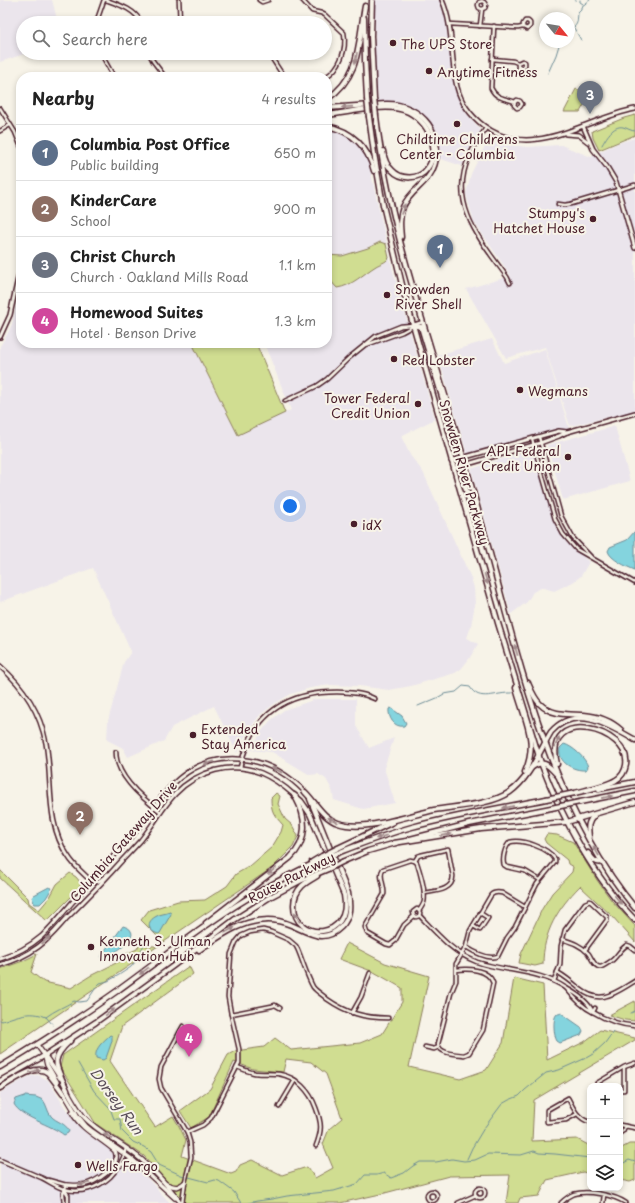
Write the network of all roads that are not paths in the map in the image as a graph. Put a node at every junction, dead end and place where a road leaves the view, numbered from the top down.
1 (105, 0) edge
2 (179, 0) edge
3 (259, 0) edge
4 (268, 0) edge
5 (302, 0) edge
6 (365, 0) edge
7 (372, 0) edge
8 (442, 0) edge
9 (365, 6) junction
10 (482, 9) dead end
11 (99, 16) edge
12 (137, 16) edge
13 (180, 16) edge
14 (326, 16) edge
15 (332, 22) edge
16 (449, 24) junction
17 (480, 26) junction
18 (494, 26) junction
19 (523, 27) dead end
20 (492, 59) junction
21 (105, 60) edge
22 (152, 60) edge
23 (273, 60) dead end
24 (518, 63) dead end
25 (111, 72) edge
26 (161, 72) edge
27 (281, 72) edge
28 (332, 73) edge
29 (332, 95) edge
30 (515, 102) dead end
31 (0, 108) edge
32 (332, 108) edge
33 (635, 109) edge
34 (332, 114) edge
35 (10, 125) junction
36 (583, 126) junction
37 (332, 127) edge
38 (486, 128) junction
39 (0, 131) edge
40 (378, 132) junction
41 (16, 134) edge
42 (563, 134) junction
43 (589, 143) junction
44 (635, 185) edge
45 (619, 190) junction
46 (558, 204) dead end
47 (383, 205) junction
48 (635, 248) edge
49 (406, 261) junction
50 (510, 283) dead end
51 (16, 288) edge
52 (424, 322) junction
53 (413, 325) junction
54 (0, 337) edge
55 (363, 346) junction
56 (285, 401) dead end
57 (635, 413) edge
58 (566, 432) junction
59 (539, 437) junction
60 (532, 439) junction
61 (540, 443) junction
62 (460, 444) junction
63 (533, 445) junction
64 (463, 457) junction
65 (451, 461) junction
66 (465, 465) junction
67 (454, 468) junction
68 (594, 560) junction
69 (635, 583) edge
70 (520, 662) junction
71 (510, 663) junction
72 (0, 666) edge
73 (375, 699) dead end
74 (625, 734) junction
75 (635, 740) edge
76 (545, 742) junction
77 (116, 752) dead end
78 (539, 753) junction
79 (242, 760) junction
80 (541, 763) junction
81 (240, 768) junction
82 (530, 768) junction
83 (560, 780) junction
84 (520, 782) junction
85 (635, 782) edge
86 (635, 791) edge
87 (305, 792) junction
88 (575, 793) junction
89 (294, 795) junction
90 (635, 802) edge
91 (154, 807) junction
92 (162, 812) junction
93 (596, 814) junction
94 (412, 815) junction
95 (578, 820) junction
96 (567, 822) junction
97 (572, 831) junction
98 (589, 840) junction
99 (394, 844) junction
100 (339, 850) junction
101 (415, 860) junction
102 (602, 862) junction
103 (116, 867) junction
104 (328, 869) junction
105 (540, 880) junction
106 (91, 881) junction
107 (424, 893) junction
108 (525, 907) junction
109 (635, 908) edge
110 (419, 911) junction
111 (480, 913) junction
112 (414, 916) junction
113 (419, 916) junction
114 (635, 920) edge
115 (473, 926) junction
116 (562, 939) junction
117 (175, 947) junction
118 (466, 947) junction
119 (585, 950) junction
120 (635, 950) edge
121 (461, 954) junction
122 (0, 959) edge
123 (0, 965) edge
124 (174, 966) junction
125 (456, 970) junction
126 (557, 972) junction
127 (370, 973) dead end
128 (554, 980) junction
129 (635, 982) edge
130 (566, 988) junction
131 (581, 997) junction
132 (578, 1001) junction
133 (280, 1008) dead end
134 (595, 1008) dead end
135 (593, 1012) junction
136 (352, 1013) junction
137 (231, 1014) junction
138 (388, 1018) dead end
139 (183, 1026) dead end
140 (635, 1026) edge
141 (78, 1034) junction
142 (37, 1044) junction
143 (425, 1047) dead end
144 (439, 1047) junction
145 (44, 1056) junction
146 (635, 1063) edge
147 (0, 1067) edge
148 (237, 1067) junction
149 (624, 1067) junction
150 (294, 1080) junction
151 (0, 1081) edge
152 (597, 1083) edge
153 (0, 1088) edge
154 (623, 1090) edge
155 (65, 1091) junction
156 (66, 1098) junction
157 (279, 1107) dead end
158 (577, 1114) junction
159 (587, 1121) edge
160 (625, 1126) joint
161 (635, 1128) edge
162 (187, 1132) junction
163 (623, 1132) edge
164 (316, 1146) dead end
165 (126, 1148) junction
166 (125, 1153) junction
167 (0, 1160) edge
168 (138, 1164) junction
169 (119, 1166) junction
170 (46, 1180) junction
171 (185, 1181) junction
172 (166, 1184) junction
173 (66, 1185) junction
174 (65, 1189) junction
175 (476, 1195) junction
176 (604, 1195) junction
177 (435, 1202) edge
178 (64, 1203) edge
179 (68, 1203) edge
180 (181, 1203) edge
181 (458, 1203) edge
182 (561, 1203) edge
183 (603, 1203) edge
184 (626, 1203) edge

1 - 11 street
1 - 12 street
2 - 13 street
3 - 4 street
5 - 14 street
6 - 9 main road, Snowden River Parkway
7 - 40 main road, Snowden River Parkway, bridge
8 - 16 street
9 -> 29 main road
9 - 47 main road, Snowden River Parkway, bridge
10 - 17 street
15 - 28 street
16 - 17 street
16 - 38 street
17 - 18 street
18 - 19 street
18 - 20 street
20 - 24 street
20 - 30 street
21 - 25 street
22 - 26 street
23 - 27 street
31 - 35 street
49 -> 32 main road
33 - 36 street
34 - 40 main road
35 - 39 street
35 - 41 street
36 - 42 street
36 - 43 street
37 - 47 main road
38 - 42 street
38 - 50 street
40 - 49 main road, Snowden River Parkway
42 - 43 street
43 - 45 street
44 - 45 street
45 - 46 street
45 - 48 street
47 - 53 main road, Snowden River Parkway
49 - 52 main road, Snowden River Parkway
51 - 54 street
52 - 53 street
52 - 62 main road, Snowden River Parkway
53 - 55 street
53 - 55 street
53 - 62 main road
53 - 65 main road, Snowden River Parkway
55 - 56 street
57 - 58 street
58 - 59 street
58 - 61 street
59 - 60 street
59 - 61 street
60 - 63 street
60 - 64 street
61 - 63 street
61 - 68 street
62 - 64 main road, Snowden River Parkway
63 - 66 street
63 - 68 street
64 - 65 street
64 - 66 main road, Snowden River Parkway
65 - 67 main road, Snowden River Parkway
66 - 67 street
70 -> 66 main road, Snowden River Parkway
67 -> 71 main road, Snowden River Parkway
68 - 69 street
70 - 74 main road
70 - 76 main road, Snowden River Parkway
71 - 78 main road, Snowden River Parkway
71 - 84 main road
72 - 106 street, Columbia Gateway Drive
73 - 79 street
74 - 75 main road
74 - 76 main road
76 - 78 main road
76 - 83 main road, Snowden River Parkway
77 - 91 street
78 - 80 main road, Snowden River Parkway
78 - 82 main road
79 - 81 street
87 -> 79 street, Columbia Gateway Drive
79 -> 91 street, Columbia Gateway Drive
80 - 82 main road
80 - 83 main road
80 - 96 main road, Snowden River Parkway
81 - 89 street, Columbia Gateway Drive
81 - 92 street, Columbia Gateway Drive
82 - 84 main road
83 -> 88 main road
83 - 95 main road, Snowden River Parkway
84 - 94 main road
85 - 88 main road, Rouse Parkway
99 -> 86 main road, Rouse Parkway, bridge
94 -> 87 main road
124 -> 87 main road
88 -> 100 main road, Rouse Parkway, bridge
89 -> 104 main road
89 -> 117 main road
90 - 93 main road
91 - 92 street
91 - 106 street, Columbia Gateway Drive
92 - 103 street, Columbia Gateway Drive
93 - 95 main road
93 - 98 main road
94 - 100 main road
95 - 96 main road
95 - 98 main road, Snowden River Parkway
96 - 97 main road, Snowden River Parkway
99 -> 96 main road
97 - 102 main road
97 -> 114 main road, Snowden River Parkway
102 -> 98 main road, Snowden River Parkway
99 - 104 main road, Rouse Parkway, bridge
100 - 117 main road, Rouse Parkway, bridge
101 - 107 street
101 - 107 street
101 - 112 street
102 - 109 main road, Snowden River Parkway
103 - 106 street
123 -> 103 street, Columbia Gateway Drive
104 - 124 main road, Rouse Parkway
105 - 105 street
105 - 108 street
106 - 122 street, Columbia Gateway Drive
107 - 110 street
108 - 111 street
108 - 118 street
110 - 112 street
110 - 113 street
111 - 115 street
111 - 115 street
112 - 113 street
113 - 121 street
115 - 118 street
116 - 119 street
116 - 119 street
116 - 126 street
117 -> 142 main road, Rouse Parkway
118 - 121 street
119 - 120 street
121 - 125 street
121 - 128 street
141 -> 124 main road, Rouse Parkway
125 - 144 street
125 - 144 street
126 - 128 street
126 - 129 street
127 - 136 street
128 - 130 street
130 - 131 street
130 - 132 street
131 - 132 street
131 - 135 street
132 - 135 street
133 - 137 street
134 - 135 street
135 - 140 street
136 - 137 street
136 - 138 street
137 - 148 street
139 - 162 street
141 - 145 main road, Rouse Parkway
141 - 155 main road
142 - 145 main road
142 - 147 main road, Rouse Parkway
143 - 144 street
145 - 151 main road, Rouse Parkway
145 - 155 main road
146 - 149 street
148 - 150 street
148 - 162 street
149 - 152 street
149 - 154 street
150 - 157 street
150 - 164 street
153 -> 155 main road
155 - 156 main road
165 -> 155 main road
156 - 166 main road
156 -> 173 main road
158 - 158 street
158 - 159 street
160 - 161 street
160 - 163 street
162 - 171 street
165 - 166 street
165 - 172 main road
166 - 168 main road
166 - 169 street
167 - 170 street
168 - 169 main road
168 - 180 main road
169 - 174 street
170 - 173 street
170 - 174 street
171 - 172 main road
171 - 180 street
172 - 180 main road
173 - 174 street
174 - 178 street
174 - 179 street
175 - 175 street
175 - 181 street
176 - 182 street
176 - 183 street
176 - 184 street
177 - 177 street

